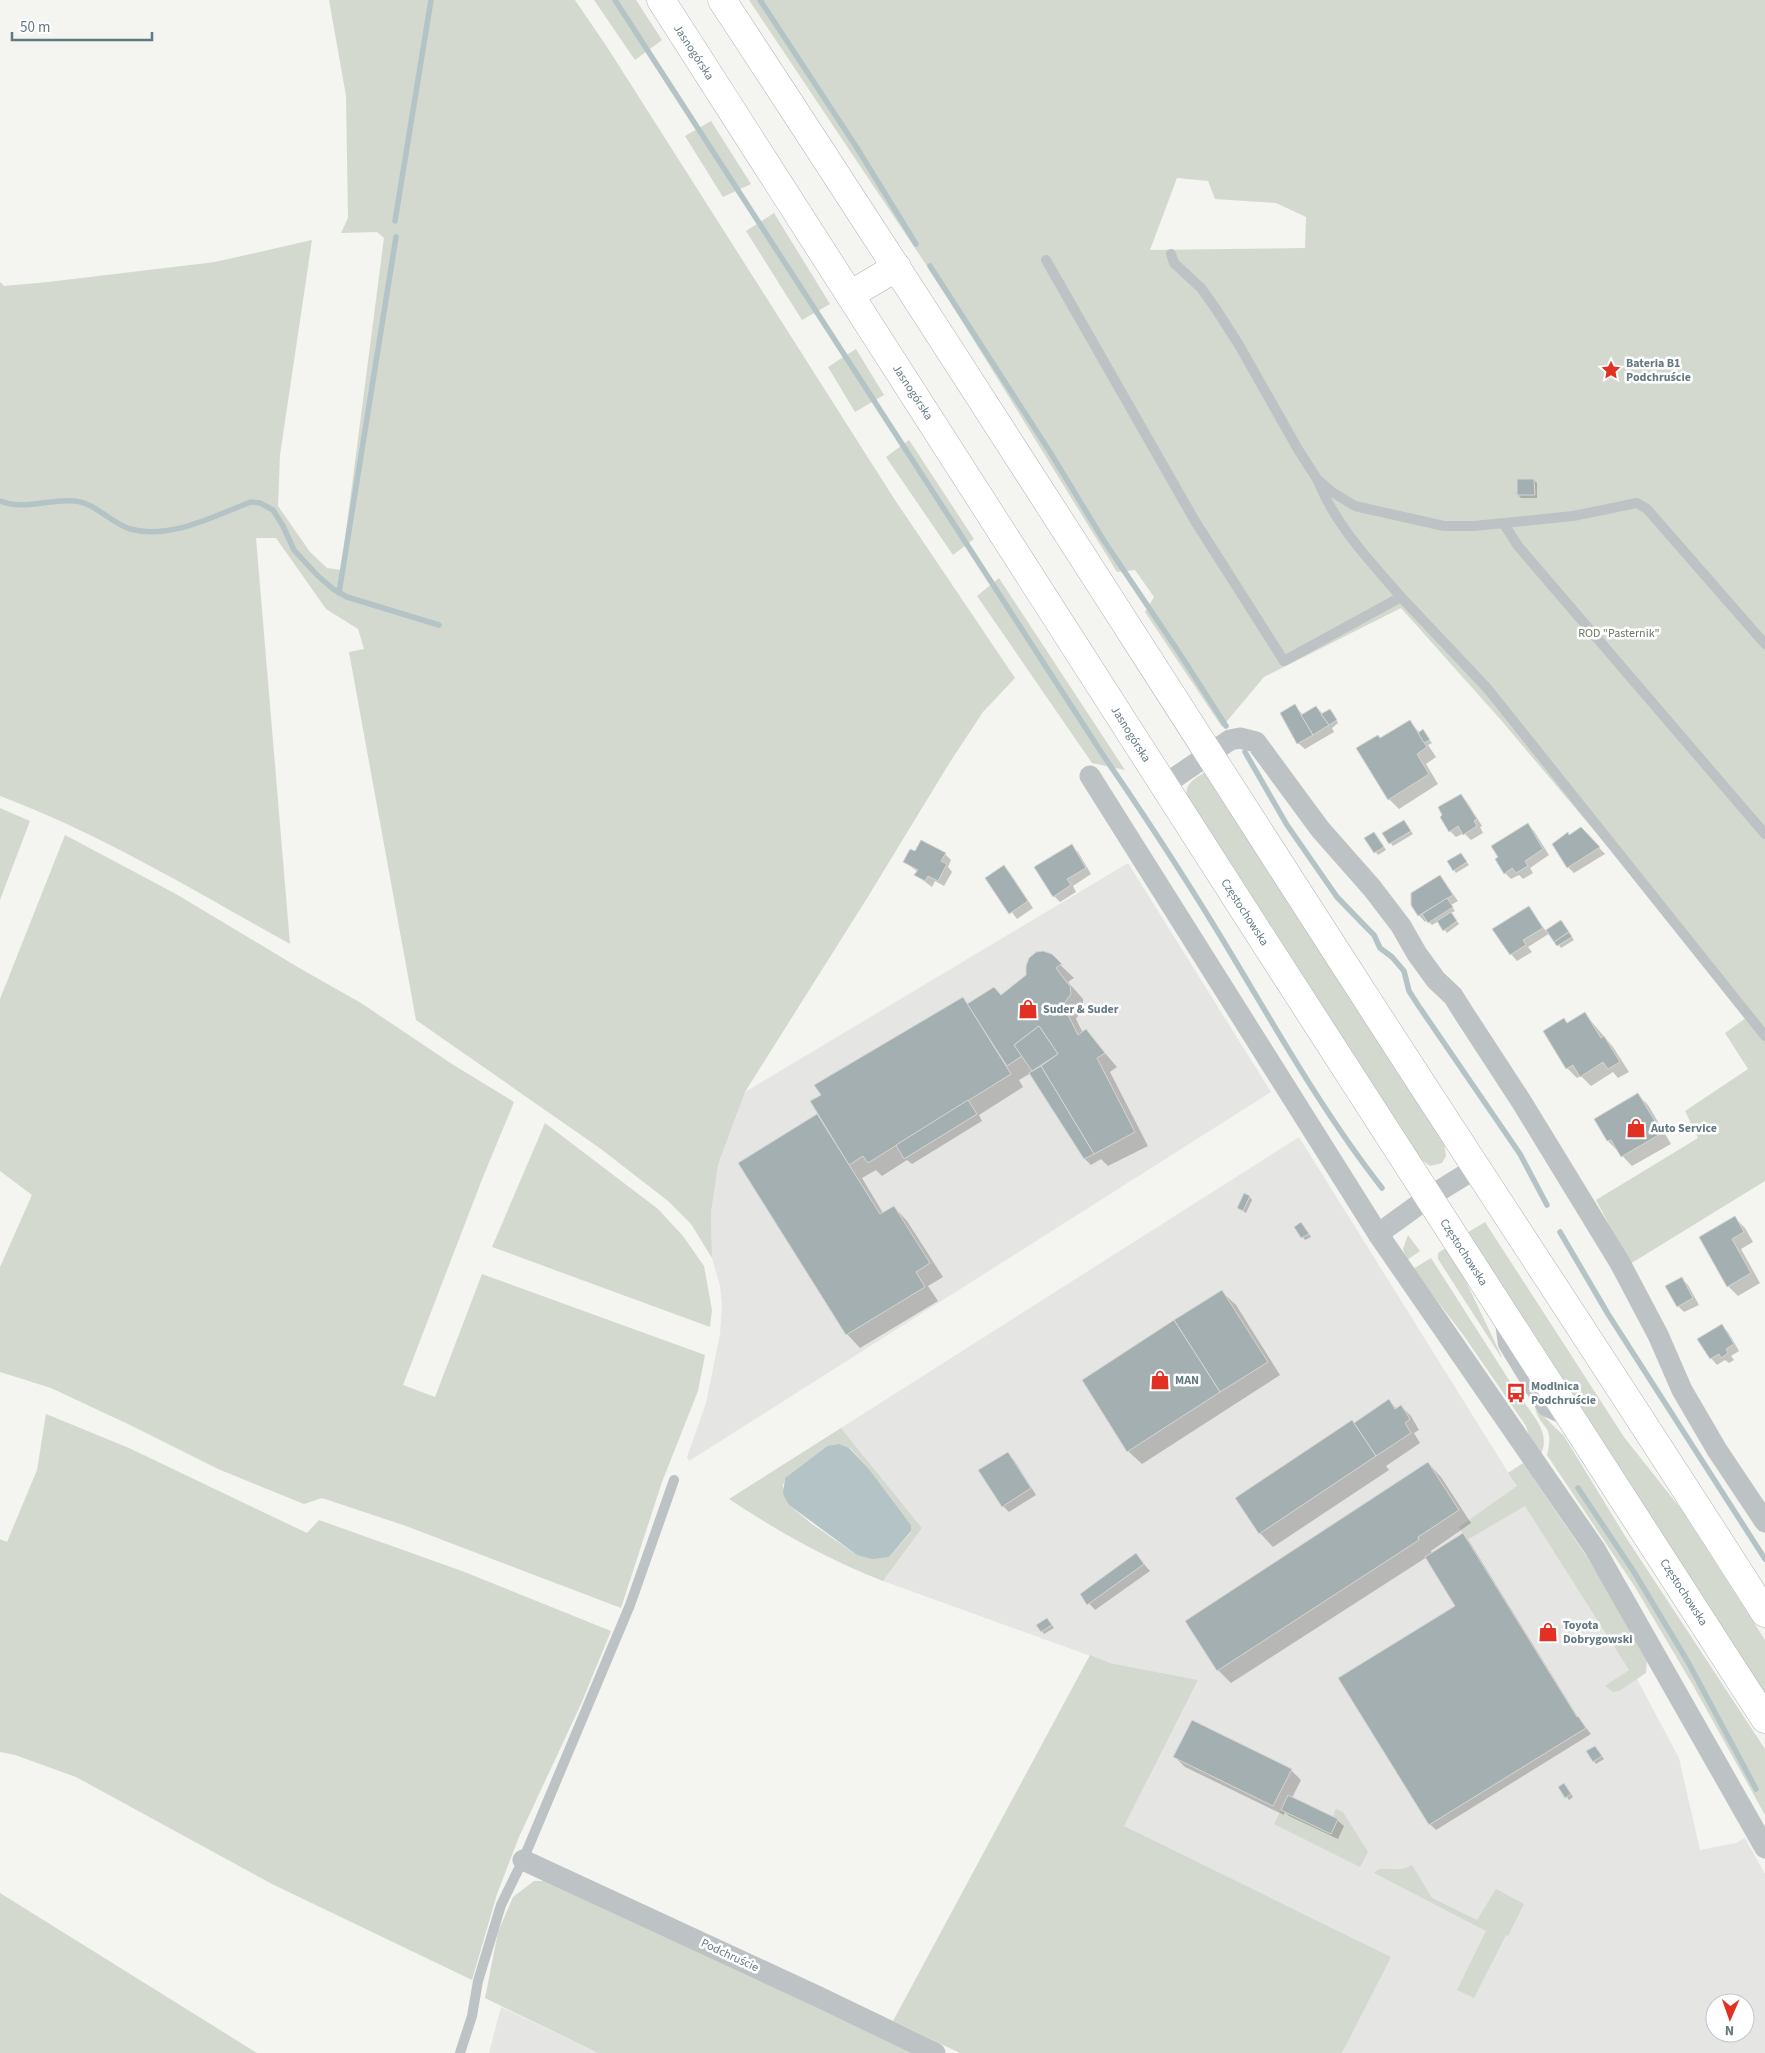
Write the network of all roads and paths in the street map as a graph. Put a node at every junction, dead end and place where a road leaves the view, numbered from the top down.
1 (661, 0) edge
2 (722, 0) edge
3 (1171, 254) dead end
4 (1046, 260) dead end
5 (897, 266) junction
6 (850, 295) junction
7 (1317, 479) junction
8 (1504, 524) junction
9 (1401, 597) junction
10 (1765, 644) edge
11 (1210, 754) junction
12 (1090, 776) dead end
13 (1164, 786) junction
14 (1765, 834) edge
15 (1765, 1036) edge
16 (1476, 1168) junction
17 (1429, 1197) junction
18 (1378, 1234) junction
19 (674, 1480) dead end
20 (1765, 1522) edge
21 (1765, 1613) edge
22 (1765, 1718) edge
23 (1765, 1848) edge
24 (523, 1860) junction
25 (460, 2053) edge
26 (935, 2053) edge

1 - 6 main road, Jasnogórska
2 - 5 main road
3 - 7 lane
4 - 9 lane
5 - 6 main road
5 - 11 main road
6 - 13 main road, Jasnogórska
7 - 8 lane
7 - 9 lane
8 - 10 lane
8 - 14 lane
9 - 15 lane
11 - 13 street
11 - 16 main road
11 - 20 street
12 - 18 street
13 - 17 main road, Częstochowska
16 - 17 street
16 - 21 main road
17 - 18 street
17 - 22 main road, Częstochowska
18 - 23 street
19 - 24 lane
24 - 25 lane
24 - 26 street, Podchruście

